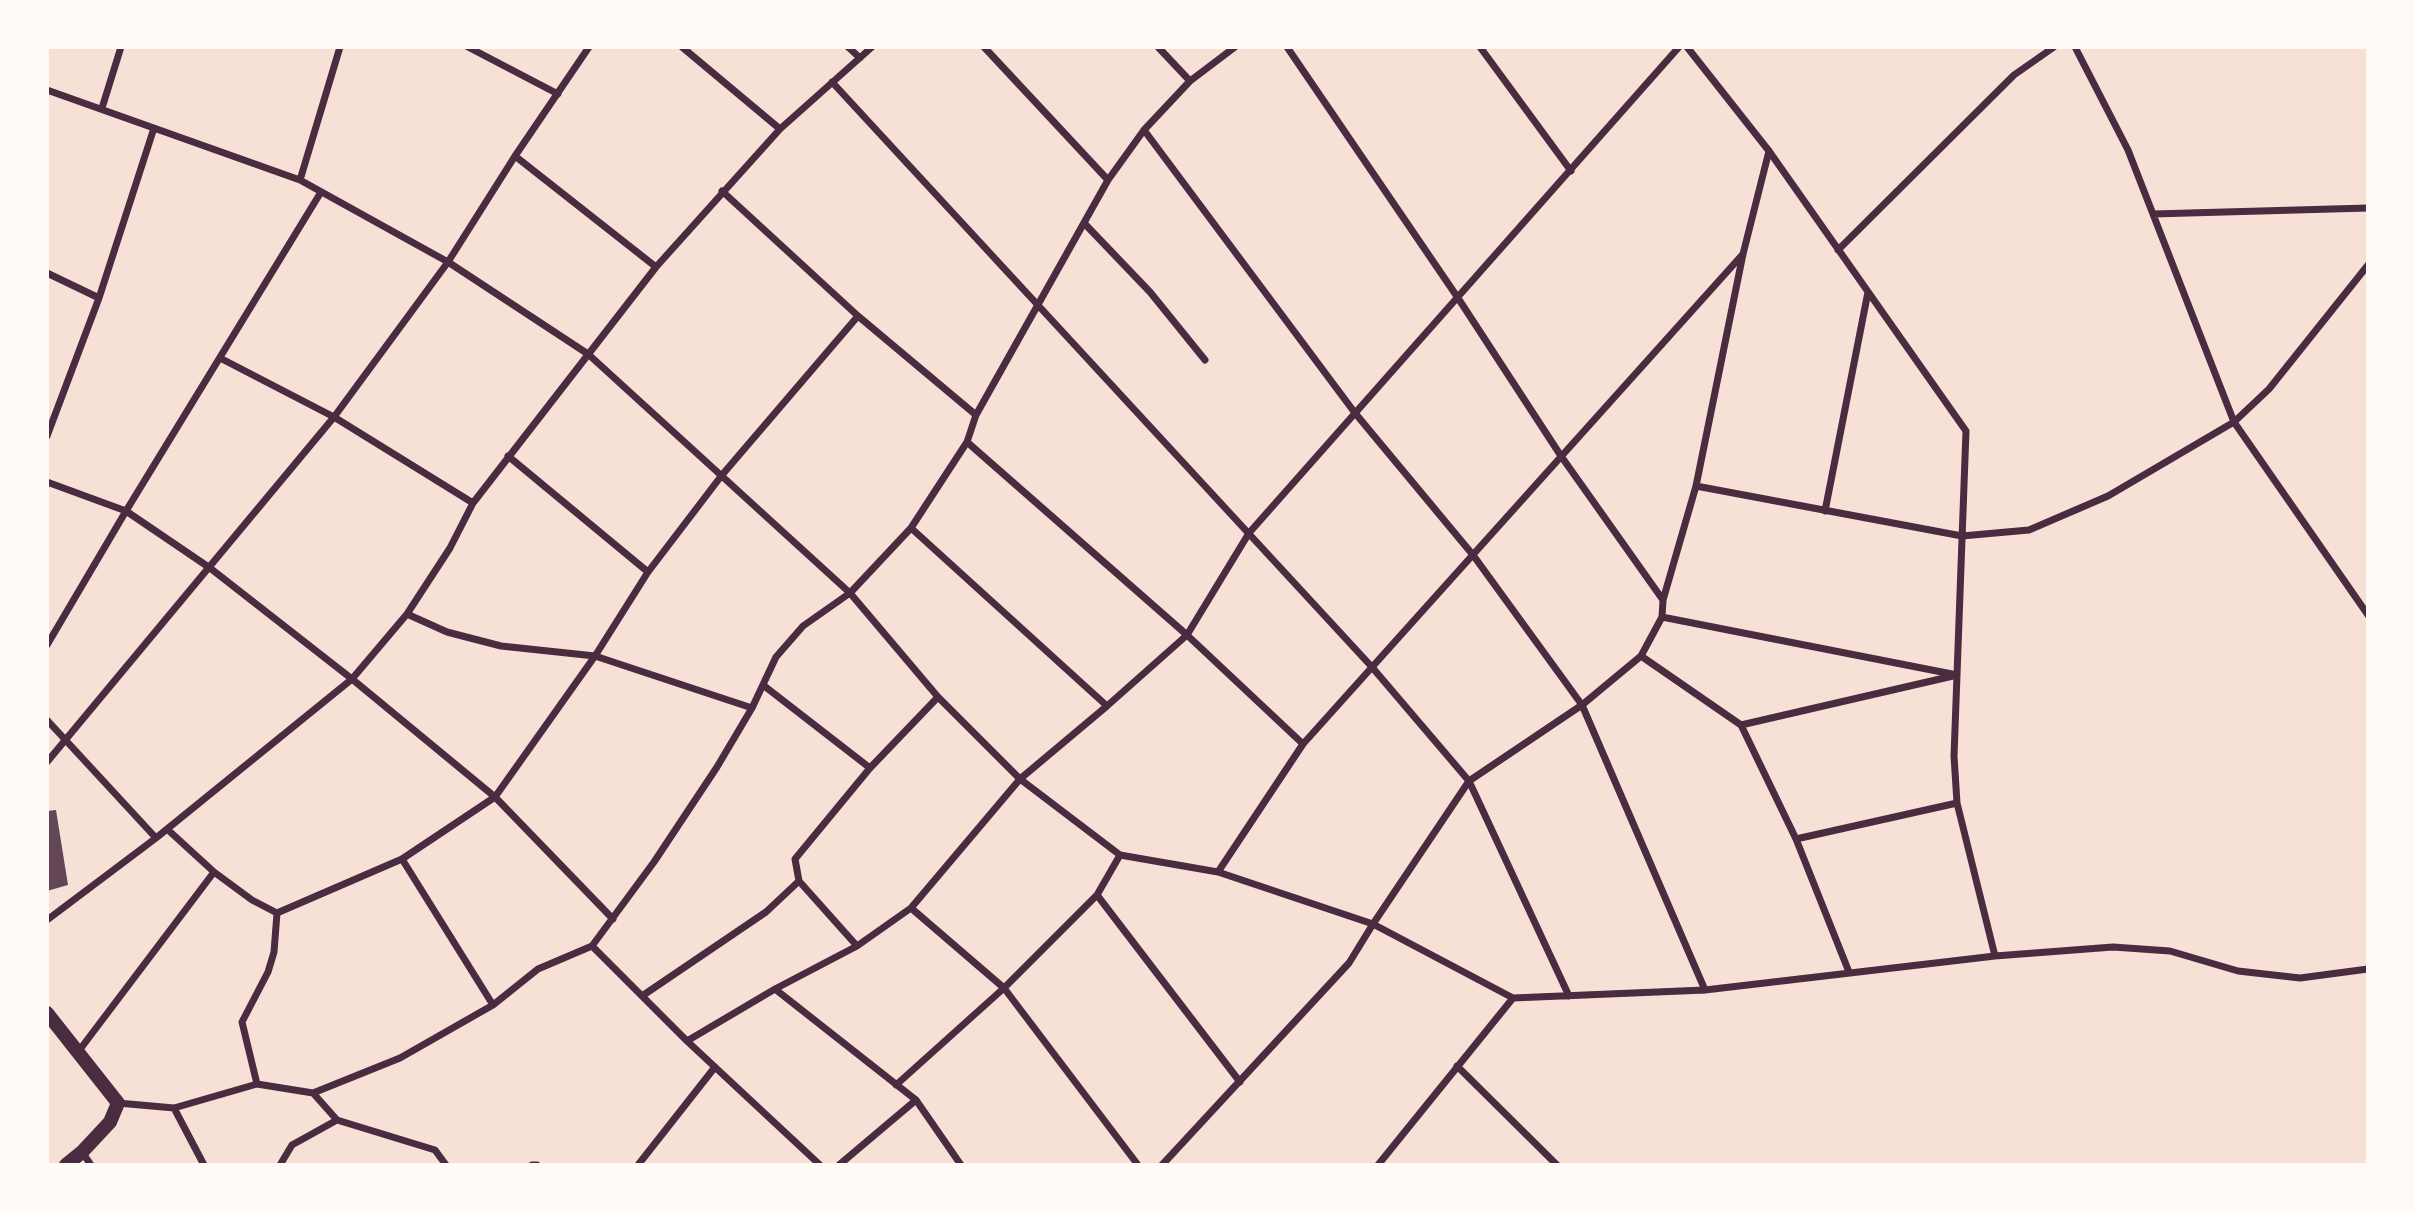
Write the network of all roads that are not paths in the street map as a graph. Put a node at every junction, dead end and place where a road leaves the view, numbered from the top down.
1 (121, 47) edge
2 (340, 47) edge
3 (468, 47) edge
4 (589, 47) edge
5 (682, 47) edge
6 (848, 47) edge
7 (872, 47) edge
8 (984, 47) edge
9 (1158, 47) edge
10 (1235, 47) edge
11 (1287, 47) edge
12 (1480, 47) edge
13 (1679, 47) edge
14 (1686, 47) edge
15 (2054, 47) edge
16 (2075, 47) edge
17 (860, 58) junction
18 (1190, 81) junction
19 (832, 82) junction
20 (47, 90) edge
21 (558, 94) junction
22 (103, 108) junction
23 (154, 128) junction
24 (780, 129) junction
25 (1144, 130) junction
26 (1769, 151) junction
27 (515, 156) junction
28 (1571, 171) junction
29 (300, 180) junction
30 (1108, 180) junction
31 (722, 191) junction
32 (321, 192) junction
33 (2368, 208) edge
34 (2153, 214) junction
35 (1084, 223) junction
36 (1838, 250) junction
37 (1743, 254) junction
38 (448, 262) junction
39 (2368, 265) edge
40 (656, 267) junction
41 (47, 273) edge
42 (1868, 292) junction
43 (99, 298) junction
44 (1458, 298) junction
45 (1037, 306) junction
46 (858, 316) junction
47 (588, 354) junction
48 (220, 358) junction
49 (1205, 360) dead end
50 (1355, 413) junction
51 (976, 415) junction
52 (334, 417) junction
53 (2234, 422) junction
54 (47, 436) edge
55 (967, 442) junction
56 (508, 456) junction
57 (1561, 456) junction
58 (722, 475) junction
59 (47, 482) edge
60 (1696, 486) junction
61 (472, 503) junction
62 (125, 511) junction
63 (1825, 511) junction
64 (911, 528) junction
65 (1249, 533) junction
66 (1962, 536) junction
67 (1473, 555) junction
68 (210, 568) junction
69 (648, 572) junction
70 (850, 593) junction
71 (1663, 600) junction
72 (407, 614) junction
73 (2368, 615) edge
74 (1661, 617) junction
75 (1187, 635) junction
76 (47, 645) edge
77 (595, 656) junction
78 (1641, 656) junction
79 (1371, 666) junction
80 (1957, 676) junction
81 (352, 679) junction
82 (763, 685) junction
83 (938, 697) junction
84 (1582, 705) junction
85 (1107, 706) junction
86 (752, 708) junction
87 (47, 720) edge
88 (1741, 725) junction
89 (65, 741) junction
90 (1303, 744) junction
91 (47, 762) edge
92 (870, 768) junction
93 (1020, 779) junction
94 (1469, 781) junction
95 (495, 797) junction
96 (1957, 803) junction
97 (167, 829) junction
98 (156, 838) junction
99 (1796, 839) junction
100 (1119, 855) junction
101 (402, 859) junction
102 (214, 872) junction
103 (1218, 872) junction
104 (799, 881) junction
105 (1097, 895) junction
106 (911, 908) junction
107 (277, 913) junction
108 (613, 919) junction
109 (47, 920) edge
110 (1373, 924) junction
111 (592, 946) junction
112 (857, 946) junction
113 (1995, 956) junction
114 (2368, 969) edge
115 (1849, 972) junction
116 (1004, 988) junction
117 (775, 989) junction
118 (1704, 990) junction
119 (642, 996) junction
120 (1569, 996) junction
121 (1513, 998) junction
122 (493, 1005) junction
123 (47, 1013) edge
124 (687, 1041) junction
125 (78, 1052) junction
126 (1457, 1066) junction
127 (715, 1068) junction
128 (1240, 1082) junction
129 (257, 1084) junction
130 (896, 1085) junction
131 (313, 1093) junction
132 (916, 1101) junction
133 (118, 1103) junction
134 (174, 1108) junction
135 (337, 1120) junction
136 (82, 1152) junction
137 (66, 1165) edge
138 (91, 1165) edge
139 (204, 1165) edge
140 (280, 1165) edge
141 (446, 1165) edge
142 (638, 1165) edge
143 (820, 1165) edge
144 (839, 1165) edge
145 (961, 1165) edge
146 (1138, 1165) edge
147 (1162, 1165) edge
148 (1378, 1165) edge
149 (1557, 1165) edge

1 - 22 street
2 - 29 street
3 - 21 street
4 - 21 street
5 - 24 street
6 - 17 street
7 - 17 street
8 - 30 street
9 - 18 street
10 - 18 street
11 - 44 street
12 - 28 street
13 - 28 street
14 - 26 street
15 - 36 street
16 - 34 street
17 - 19 street
18 - 25 street
19 - 24 street
19 - 45 street
20 - 22 street
21 - 27 street
22 - 23 street
23 - 29 street
23 - 43 street
24 - 31 street
25 - 30 street
25 - 50 street
26 - 36 street
26 - 37 street
27 - 38 street
27 - 40 street
28 - 44 street
29 - 32 street
30 - 35 street
31 - 40 street
31 - 46 street
32 - 38 street
32 - 48 street
33 - 34 street
34 - 53 street
35 - 45 street
35 - 49 street
36 - 42 street
37 - 57 street
37 - 60 street
38 - 47 street
38 - 52 street
39 - 53 street
40 - 47 street
41 - 43 street
42 - 63 street
42 - 66 street
43 - 54 street
44 - 50 street
44 - 57 street
45 - 51 street
45 - 65 street
46 - 51 street
46 - 58 street
47 - 56 street
47 - 58 street
48 - 52 street
48 - 62 street
50 - 65 street
50 - 67 street
51 - 55 street
52 - 61 street
52 - 68 street
53 - 66 street
53 - 73 street
55 - 64 street
55 - 75 street
56 - 61 street
56 - 69 street
57 - 67 street
57 - 71 street
58 - 69 street
58 - 70 street
59 - 62 street
60 - 63 street
60 - 71 street
61 - 72 street
62 - 68 street
62 - 76 street
63 - 66 street
64 - 70 street
64 - 85 street
65 - 75 street
65 - 79 street
66 - 80 street
67 - 79 street
67 - 84 street
68 - 81 street
68 - 89 street
69 - 77 street
70 - 82 street
70 - 83 street
71 - 74 street
72 - 77 street
72 - 81 street
74 - 78 street
74 - 80 street
75 - 85 street
75 - 90 street
77 - 86 street
77 - 95 street
78 - 84 street
78 - 88 street
79 - 90 street
79 - 94 street
80 - 88 street
80 - 96 street
81 - 95 street
81 - 97 street
82 - 86 street
82 - 92 street
83 - 92 street
83 - 93 street
84 - 94 street
84 - 118 street
85 - 93 street
86 - 108 street
87 - 89 street
88 - 99 street
89 - 91 street
89 - 98 street
90 - 103 street
92 - 104 street
93 - 100 street
93 - 106 street
94 - 110 street
94 - 120 street
95 - 101 street
95 - 108 street
96 - 99 street
96 - 113 street
97 - 98 street
97 - 102 street
98 - 109 street
99 - 115 street
100 - 103 street
100 - 105 street
101 - 107 street
101 - 122 street
102 - 107 street
102 - 125 street
103 - 110 street
104 - 112 street
104 - 119 street
105 - 116 street
105 - 128 street
106 - 112 street
106 - 116 street
107 - 129 street
108 - 111 street
110 - 121 street
110 - 128 street
111 - 119 street
111 - 122 street
112 - 117 street
113 - 114 street
113 - 115 street
115 - 118 street
116 - 130 street
116 - 146 street
117 - 124 street
117 - 130 street
118 - 120 street
119 - 124 street
120 - 121 street
121 - 126 street
122 - 131 street
123 - 125 main road
124 - 127 street
125 - 133 main road
126 - 148 street
126 - 149 street
127 - 142 street
127 - 143 street
128 - 147 street
129 - 131 street
129 - 134 street
130 - 132 street
131 - 135 street
132 - 144 street
132 - 145 street
133 - 134 street
133 - 136 main road
134 - 139 street
135 - 140 street
135 - 141 street
136 - 137 main road
136 - 138 street

